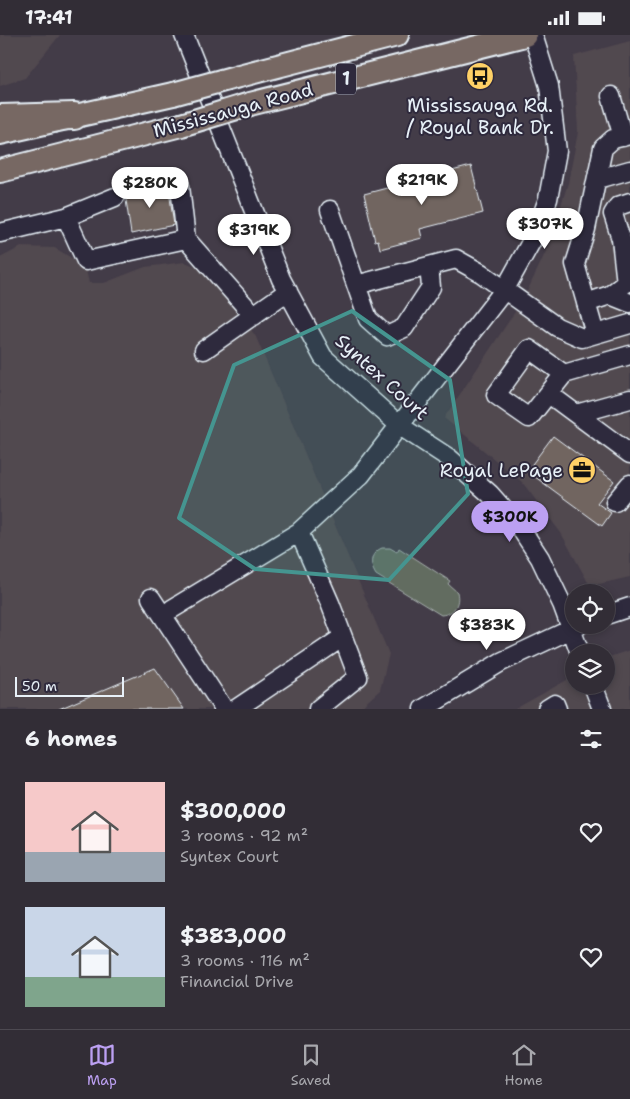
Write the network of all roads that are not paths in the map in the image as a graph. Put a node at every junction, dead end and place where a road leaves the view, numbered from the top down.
1 (184, 35) edge
2 (397, 35) edge
3 (525, 35) edge
4 (533, 35) edge
5 (611, 96) dead end
6 (74, 116) junction
7 (0, 118) edge
8 (0, 133) edge
9 (626, 136) edge
10 (630, 170) edge
11 (0, 171) edge
12 (598, 179) junction
13 (180, 186) dead end
14 (115, 197) dead end
15 (594, 197) junction
16 (630, 202) edge
17 (330, 210) dead end
18 (66, 217) junction
19 (0, 233) edge
20 (186, 239) junction
21 (429, 266) junction
22 (628, 283) edge
23 (356, 285) junction
24 (505, 289) junction
25 (288, 291) junction
26 (610, 295) junction
27 (586, 303) junction
28 (630, 303) edge
29 (254, 316) junction
30 (630, 324) edge
31 (595, 334) junction
32 (204, 350) dead end
33 (630, 355) edge
34 (564, 374) junction
35 (549, 394) junction
36 (630, 399) edge
37 (576, 414) junction
38 (400, 426) junction
39 (626, 446) edge
40 (630, 483) edge
41 (616, 502) dead end
42 (299, 532) junction
43 (152, 598) dead end
44 (565, 607) edge
45 (630, 607) edge
46 (172, 609) dead end
47 (615, 612) edge
48 (565, 632) edge
49 (343, 637) junction
50 (596, 694) edge
51 (224, 709) edge
52 (236, 709) edge
53 (318, 709) edge
54 (423, 709) edge
55 (547, 709) edge
56 (557, 709) edge
57 (602, 709) edge

1 - 25 street, Syntex Court
2 - 6 main road, Mississauga Road / 1, bridge
3 - 11 main road, Mississauga Road / 1, bridge
4 - 24 street
5 - 9 street
6 - 7 highway
6 - 8 main road, Mississauga Road / 1
9 - 12 street
10 - 12 street
12 - 15 street
13 - 20 street
14 - 18 street
15 - 22 street
15 - 27 street
16 - 22 street
17 - 23 street
18 - 19 street
18 - 20 street
20 - 29 street
21 - 23 street
21 - 23 street
21 - 24 street
22 - 26 street
24 - 31 street
24 - 38 street
25 - 29 street
25 - 38 street, Syntex Court
26 - 27 street
26 - 28 street
27 - 31 street
29 - 32 street
30 - 31 street
33 - 34 street
34 - 35 street
34 - 35 street
35 - 37 street
36 - 37 street
37 - 39 street
38 - 42 street
38 - 44 street, Syntex Court
40 - 41 street
42 - 46 street
42 - 49 street
43 - 51 street
45 - 47 street
48 - 54 street
49 - 52 street
49 - 53 street
50 - 57 street
55 - 56 street

